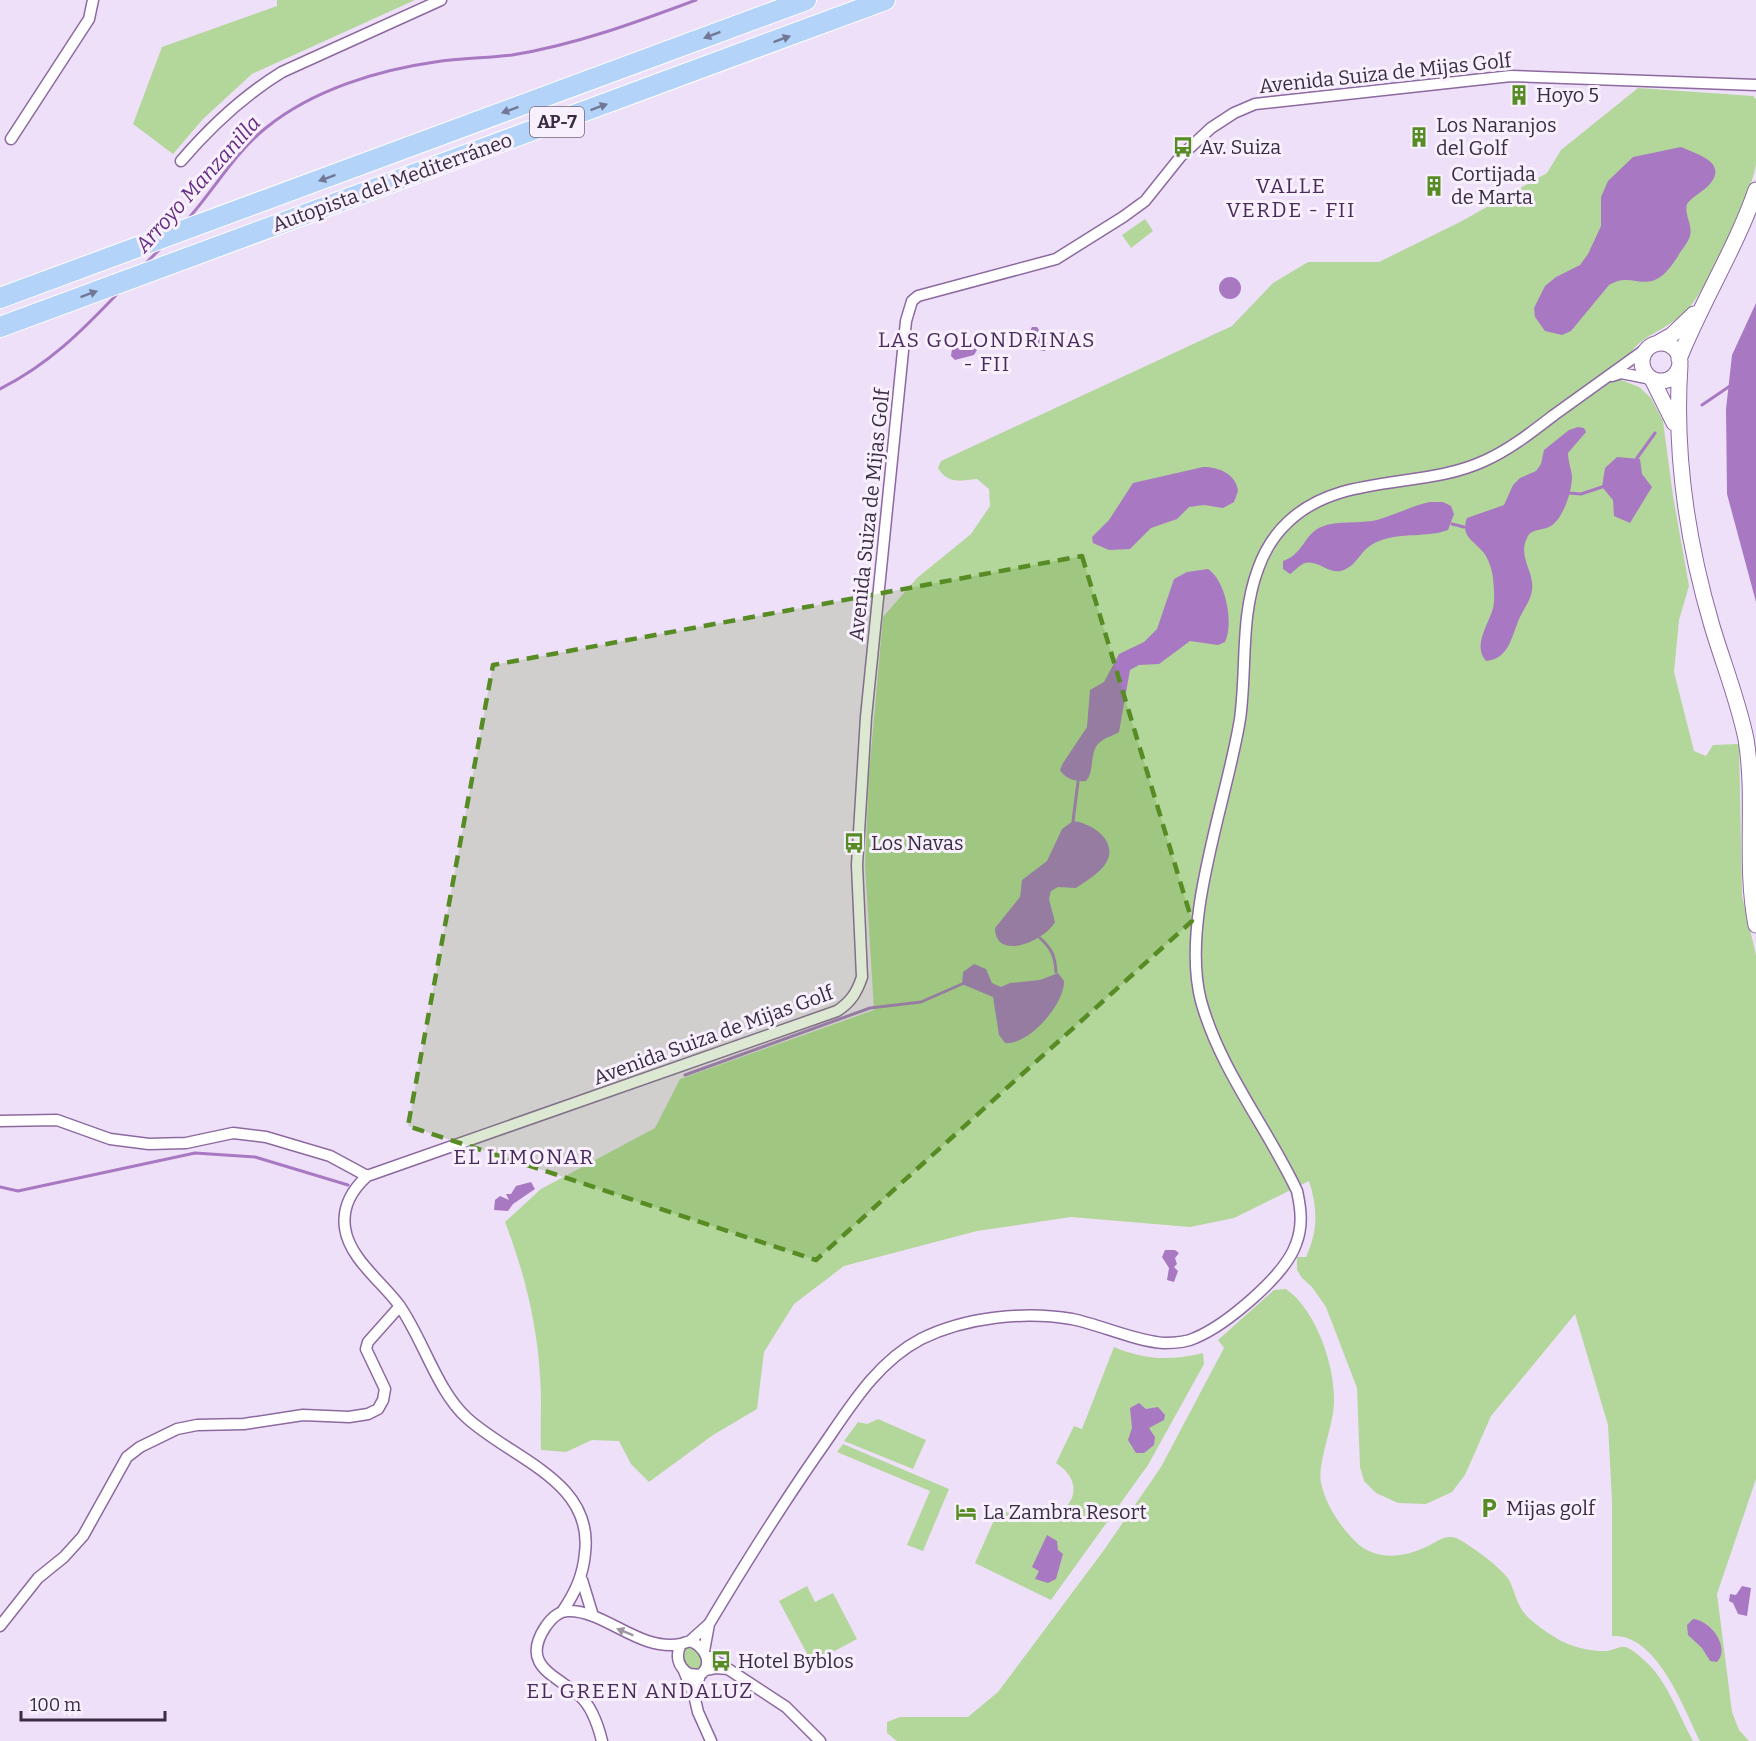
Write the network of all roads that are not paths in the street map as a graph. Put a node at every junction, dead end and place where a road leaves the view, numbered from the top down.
1 (93, 0) edge
2 (441, 0) edge
3 (806, 0) edge
4 (885, 0) edge
5 (1756, 86) edge
6 (11, 140) dead end
7 (181, 161) dead end
8 (1756, 190) edge
9 (0, 298) edge
10 (1703, 302) junction
11 (0, 327) edge
12 (1653, 345) junction
13 (1680, 362) junction
14 (1606, 378) junction
15 (1652, 379) junction
16 (1677, 431) junction
17 (1756, 925) edge
18 (0, 1121) edge
19 (367, 1176) junction
20 (400, 1306) junction
21 (581, 1576) junction
22 (562, 1612) junction
23 (593, 1616) junction
24 (710, 1624) junction
25 (0, 1626) edge
26 (686, 1642) junction
27 (705, 1653) junction
28 (728, 1669) junction
29 (684, 1671) junction
30 (703, 1673) junction
31 (694, 1695) junction
32 (602, 1741) edge
33 (711, 1741) edge
34 (820, 1741) edge

1 - 6 street
2 - 7 street
3 -> 9 highway, Autopista del Mediterráneo / AP-7
11 -> 4 highway, Autopista del Mediterráneo / AP-7
5 - 19 street, Avenida Suiza de Mijas Golf
8 - 10 street
10 - 12 street
10 - 13 street
12 - 13 street
12 - 14 street
12 - 15 street
13 - 15 street
13 - 16 street
14 - 15 street
14 - 24 street
15 - 16 street
16 - 17 street
18 - 19 street
19 - 20 street, Avenida Suiza de Mijas Golf
20 - 21 street
20 - 25 street
21 - 22 street
21 - 23 street
22 - 23 street
22 - 32 street
26 -> 23 street
24 - 26 street
24 - 27 street
26 - 27 street
26 - 29 street
27 - 28 street
27 - 30 street
28 - 30 street
28 - 34 street
29 - 30 street
29 - 31 street
30 - 31 street
31 - 33 street

